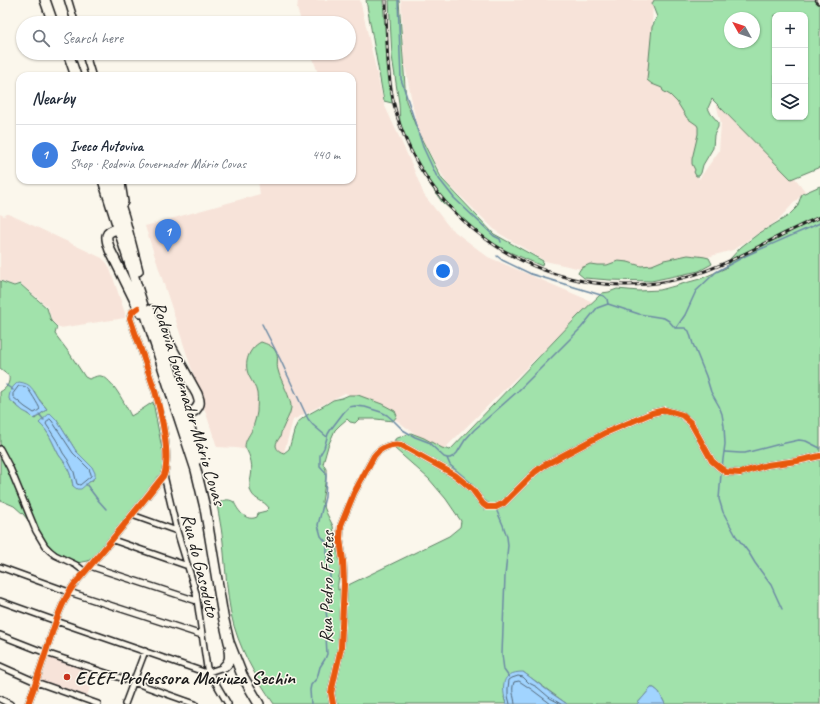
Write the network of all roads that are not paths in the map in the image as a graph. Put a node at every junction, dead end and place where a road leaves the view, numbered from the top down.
1 (45, 0) edge
2 (50, 0) edge
3 (68, 0) edge
4 (51, 16) edge
5 (56, 16) edge
6 (73, 16) edge
7 (65, 60) edge
8 (70, 60) edge
9 (87, 60) edge
10 (69, 72) edge
11 (75, 72) edge
12 (91, 72) edge
13 (104, 184) edge
14 (117, 184) edge
15 (118, 229) junction
16 (130, 243) junction
17 (138, 308) junction
18 (152, 322) junction
19 (176, 409) junction
20 (186, 414) junction
21 (0, 449) edge
22 (820, 456) edge
23 (164, 475) junction
24 (132, 515) junction
25 (177, 531) junction
26 (113, 540) junction
27 (0, 566) edge
28 (90, 566) junction
29 (188, 566) junction
30 (85, 572) junction
31 (69, 592) junction
32 (0, 601) edge
33 (197, 601) junction
34 (56, 622) junction
35 (0, 635) edge
36 (202, 635) junction
37 (228, 637) junction
38 (145, 651) junction
39 (46, 653) junction
40 (0, 666) edge
41 (224, 667) junction
42 (209, 672) junction
43 (36, 682) junction
44 (133, 682) junction
45 (246, 682) junction
46 (0, 699) edge
47 (10, 704) edge
48 (28, 704) edge
49 (98, 704) edge
50 (125, 704) edge
51 (195, 704) edge
52 (228, 704) edge
53 (259, 704) edge
54 (265, 704) edge
55 (333, 704) edge

1 - 4 highway
2 - 5 highway
3 - 6 street
7 - 10 highway
8 - 11 highway
9 - 12 street
13 - 15 highway, Rodovia Governador Mário Covas
14 - 16 highway, Rodovia Governador Mário Covas
15 - 16 highway
15 - 17 highway
15 - 18 highway, Rodovia Governador Mário Covas
16 - 18 highway, Rodovia Governador Mário Covas
17 - 18 highway
17 - 23 street
18 - 19 highway, Rodovia Governador Mário Covas
18 - 20 highway, Rodovia Governador Mário Covas
18 - 20 highway
19 - 20 highway
19 - 37 highway, Rodovia Governador Mário Covas
20 - 54 highway, Rodovia Governador Mário Covas
21 - 30 street
22 - 55 street, Rua Pedro Fontes
23 - 24 street
23 - 25 street, Rua do Gasoduto
24 - 25 street
24 - 26 street
25 - 29 street, Rua do Gasoduto
26 - 28 street
26 - 29 street
27 - 31 street
28 - 30 street
28 - 33 street
29 - 33 street, Rua do Gasoduto
30 - 31 street
31 - 34 street
31 - 36 street
32 - 34 street
33 - 36 street, Rua do Gasoduto
34 - 38 street
34 - 39 street
35 - 39 street
36 - 42 street, Rua do Gasoduto
37 - 41 highway
37 - 45 highway, Rodovia Governador Mário Covas
38 - 42 street
38 - 44 street
39 - 43 street
39 - 44 street
40 - 43 street
41 - 42 street
41 - 45 highway
42 - 52 street, Rua do Gasoduto
43 - 48 street
43 - 49 street
44 - 50 street
44 - 51 street
45 - 53 highway, Rodovia Governador Mário Covas
46 - 47 street

